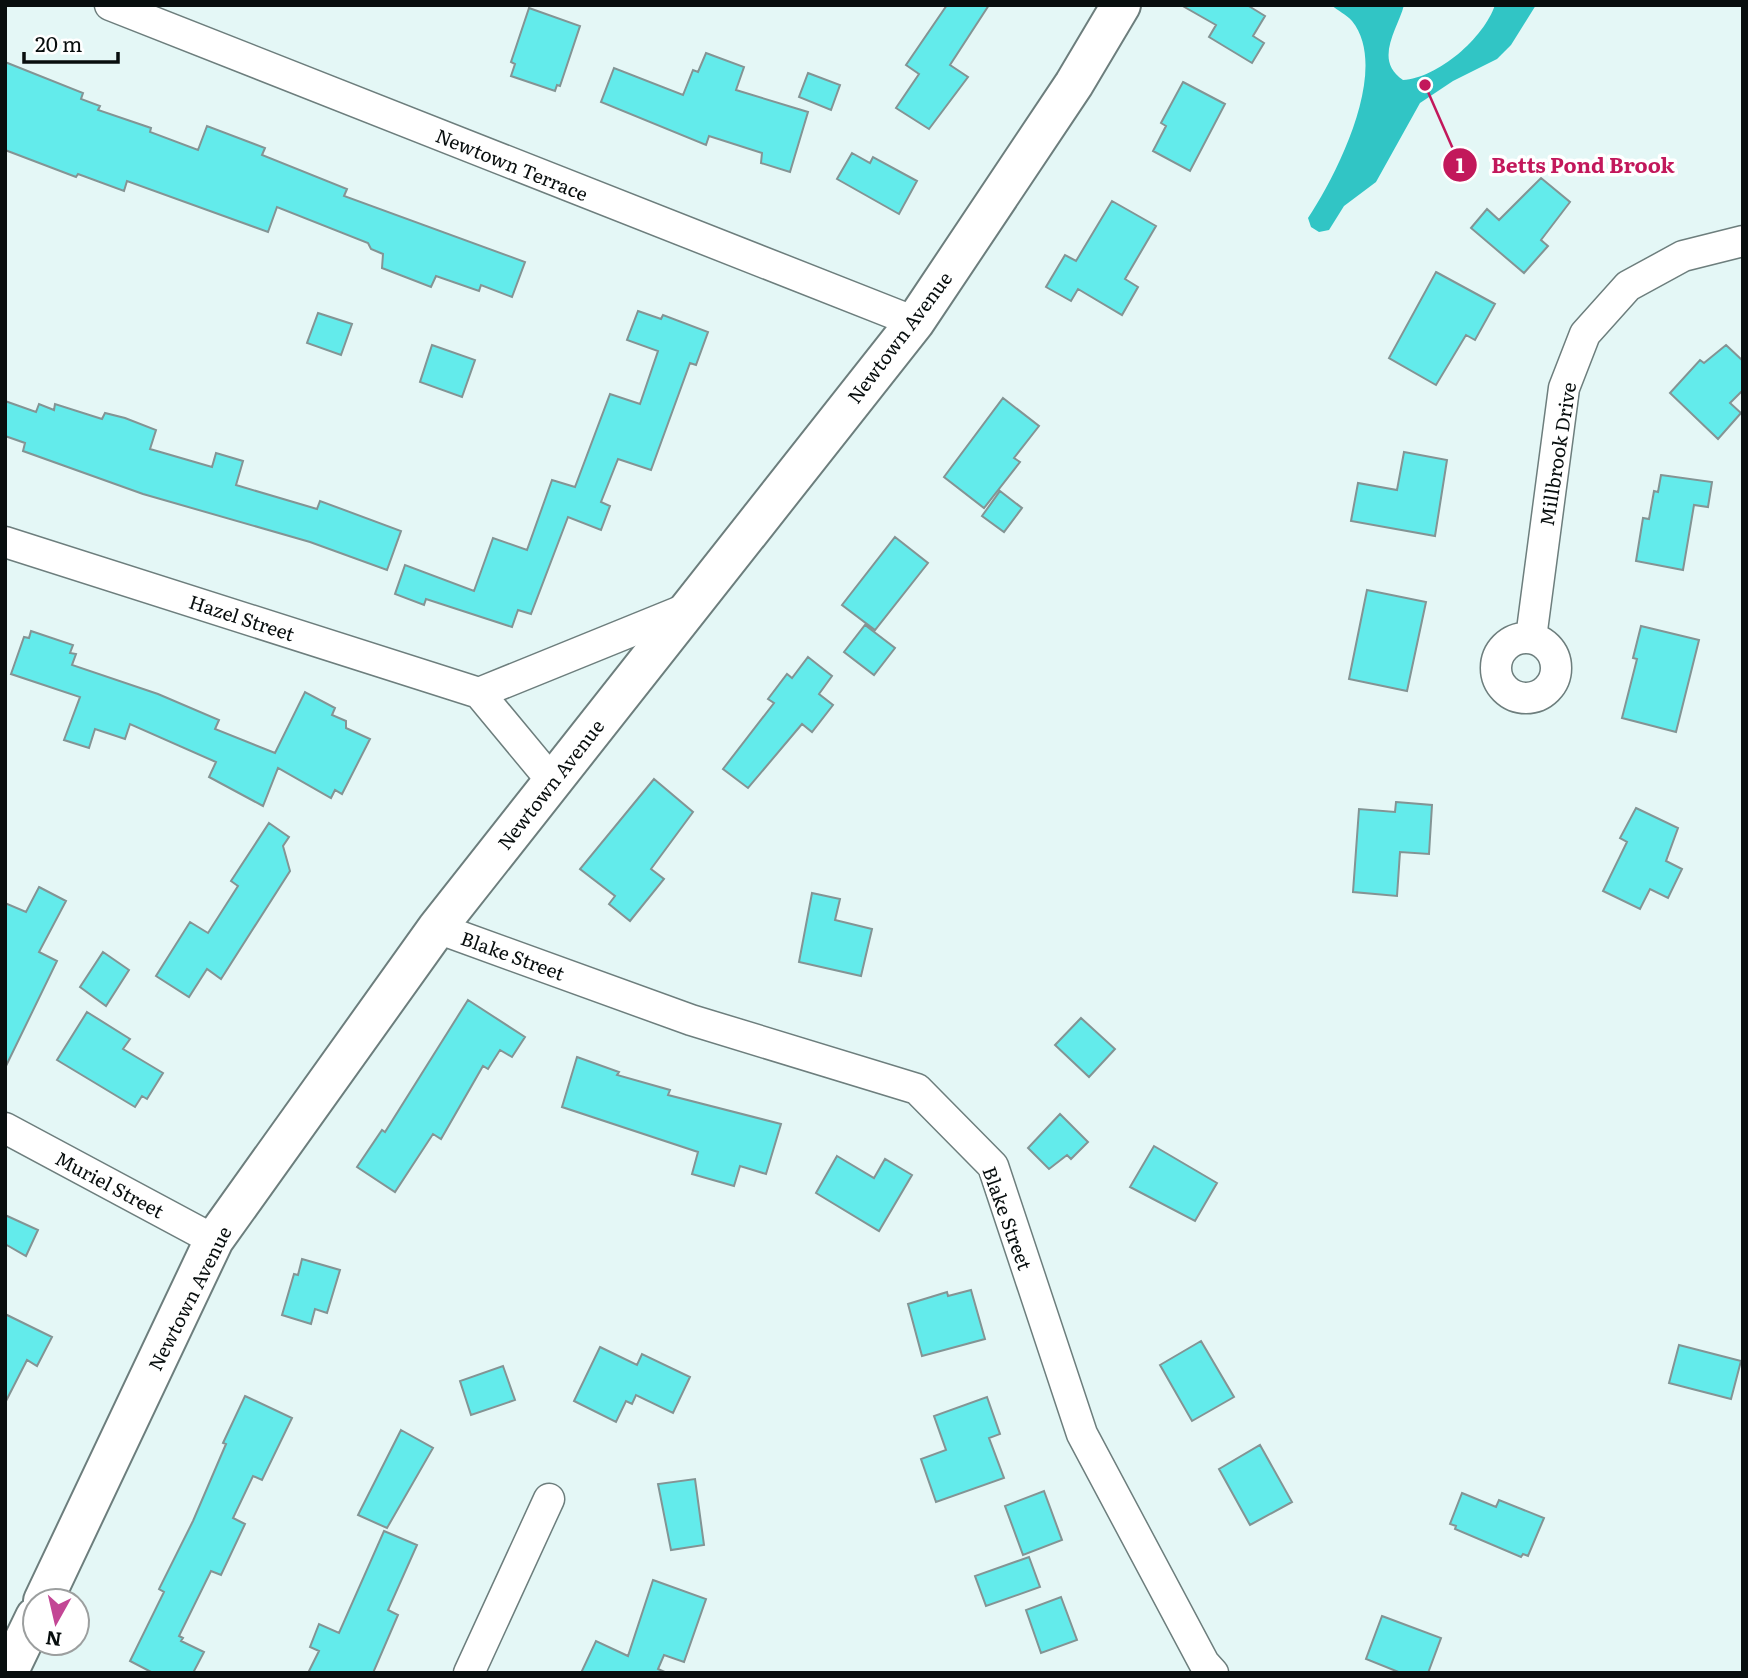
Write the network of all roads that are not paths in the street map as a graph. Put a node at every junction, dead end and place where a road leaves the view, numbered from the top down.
1 (110, 5) edge
2 (1121, 5) edge
3 (1743, 241) edge
4 (915, 322) junction
5 (5, 542) edge
6 (686, 609) junction
7 (1531, 638) dead end
8 (479, 693) junction
9 (552, 781) junction
10 (437, 928) junction
11 (5, 1128) edge
12 (214, 1240) junction
13 (549, 1499) dead end
14 (50, 1587) edge
15 (21, 1645) edge
16 (1206, 1670) edge
17 (7, 1673) edge
18 (469, 1673) edge

1 - 4 street, Newtown Terrace
2 - 4 main road, Newtown Avenue
3 - 7 street, Millbrook Drive
4 - 6 main road, Newtown Avenue
5 - 8 street, Hazel Street
6 - 8 street
6 - 9 main road, Newtown Avenue
8 - 9 street
9 - 10 main road, Newtown Avenue
10 - 12 main road, Newtown Avenue
10 - 16 street, Blake Street
11 - 12 street, Muriel Street
12 - 14 main road, Newtown Avenue
13 - 18 street
15 - 17 main road

